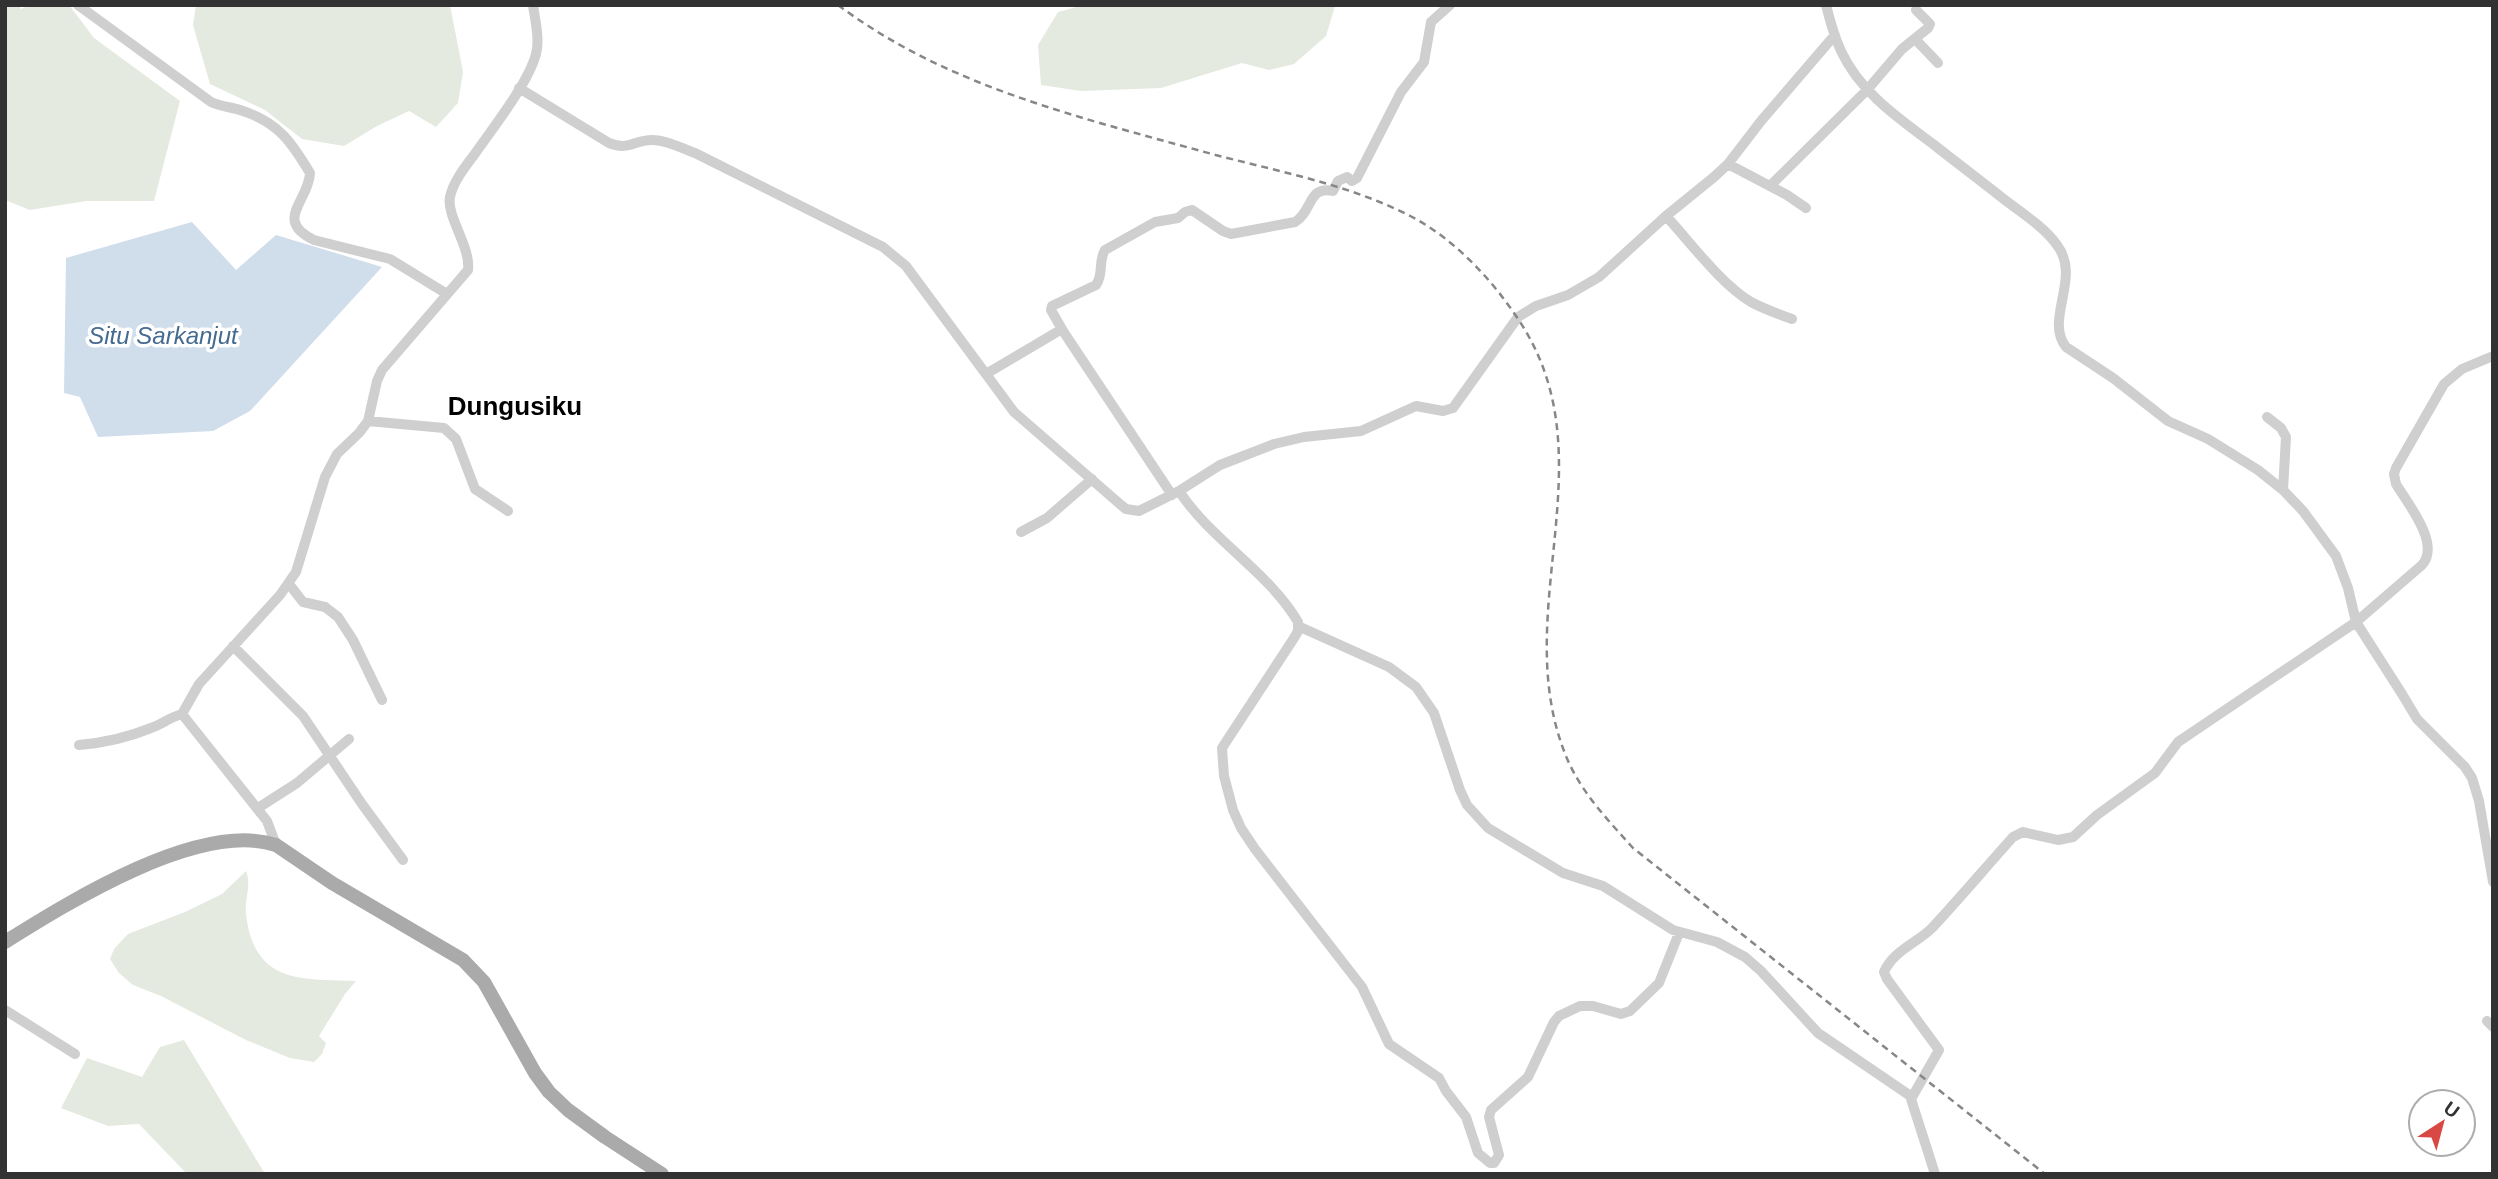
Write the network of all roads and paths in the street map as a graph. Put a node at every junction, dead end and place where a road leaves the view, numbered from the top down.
1 (78, 5) edge
2 (533, 5) edge
3 (1450, 5) edge
4 (1826, 5) edge
5 (1916, 10) dead end
6 (1834, 36) junction
7 (1916, 40) junction
8 (1938, 63) dead end
9 (519, 88) junction
10 (1867, 90) junction
11 (1728, 164) junction
12 (1770, 186) junction
13 (1806, 208) dead end
14 (1666, 216) junction
15 (447, 294) junction
16 (1792, 319) dead end
17 (1062, 329) junction
18 (2493, 356) edge
19 (986, 374) junction
20 (2267, 417) dead end
21 (368, 421) junction
22 (1092, 479) junction
23 (2283, 490) junction
24 (1176, 493) junction
25 (509, 511) dead end
26 (1021, 532) dead end
27 (289, 584) junction
28 (2356, 622) junction
29 (1298, 626) junction
30 (233, 646) junction
31 (382, 700) dead end
32 (182, 714) junction
33 (349, 739) dead end
34 (79, 745) dead end
35 (330, 756) junction
36 (258, 807) junction
37 (276, 845) junction
38 (403, 860) dead end
39 (2493, 882) edge
40 (1679, 933) junction
41 (5, 942) edge
42 (5, 1010) edge
43 (75, 1054) dead end
44 (1912, 1097) junction
45 (662, 1174) edge
46 (1935, 1174) edge

1 - 15 street
2 - 9 street
3 - 17 street
4 - 6 street
5 - 7 street
6 - 10 street
6 - 11 street
7 - 8 street
7 - 10 street
9 - 15 street
9 - 19 street
10 - 12 street
10 - 23 street
11 - 12 street
11 - 14 street
12 - 13 street
14 - 16 street
14 - 24 street
15 - 21 street
17 - 19 street
17 - 24 street
18 - 28 street
19 - 22 street
20 - 23 street
21 - 25 street
21 - 27 street
22 - 24 street
22 - 26 street
23 - 28 street
24 - 29 street
27 - 30 street
27 - 31 street
28 - 39 street
28 - 44 street
29 - 40 street
29 - 40 street
30 - 32 street
30 - 35 street
32 - 34 street
32 - 36 street
33 - 35 street
35 - 36 street
35 - 38 street
36 - 37 street
37 - 41 main road
37 - 45 main road
40 - 44 street
42 - 43 street
44 - 46 street

